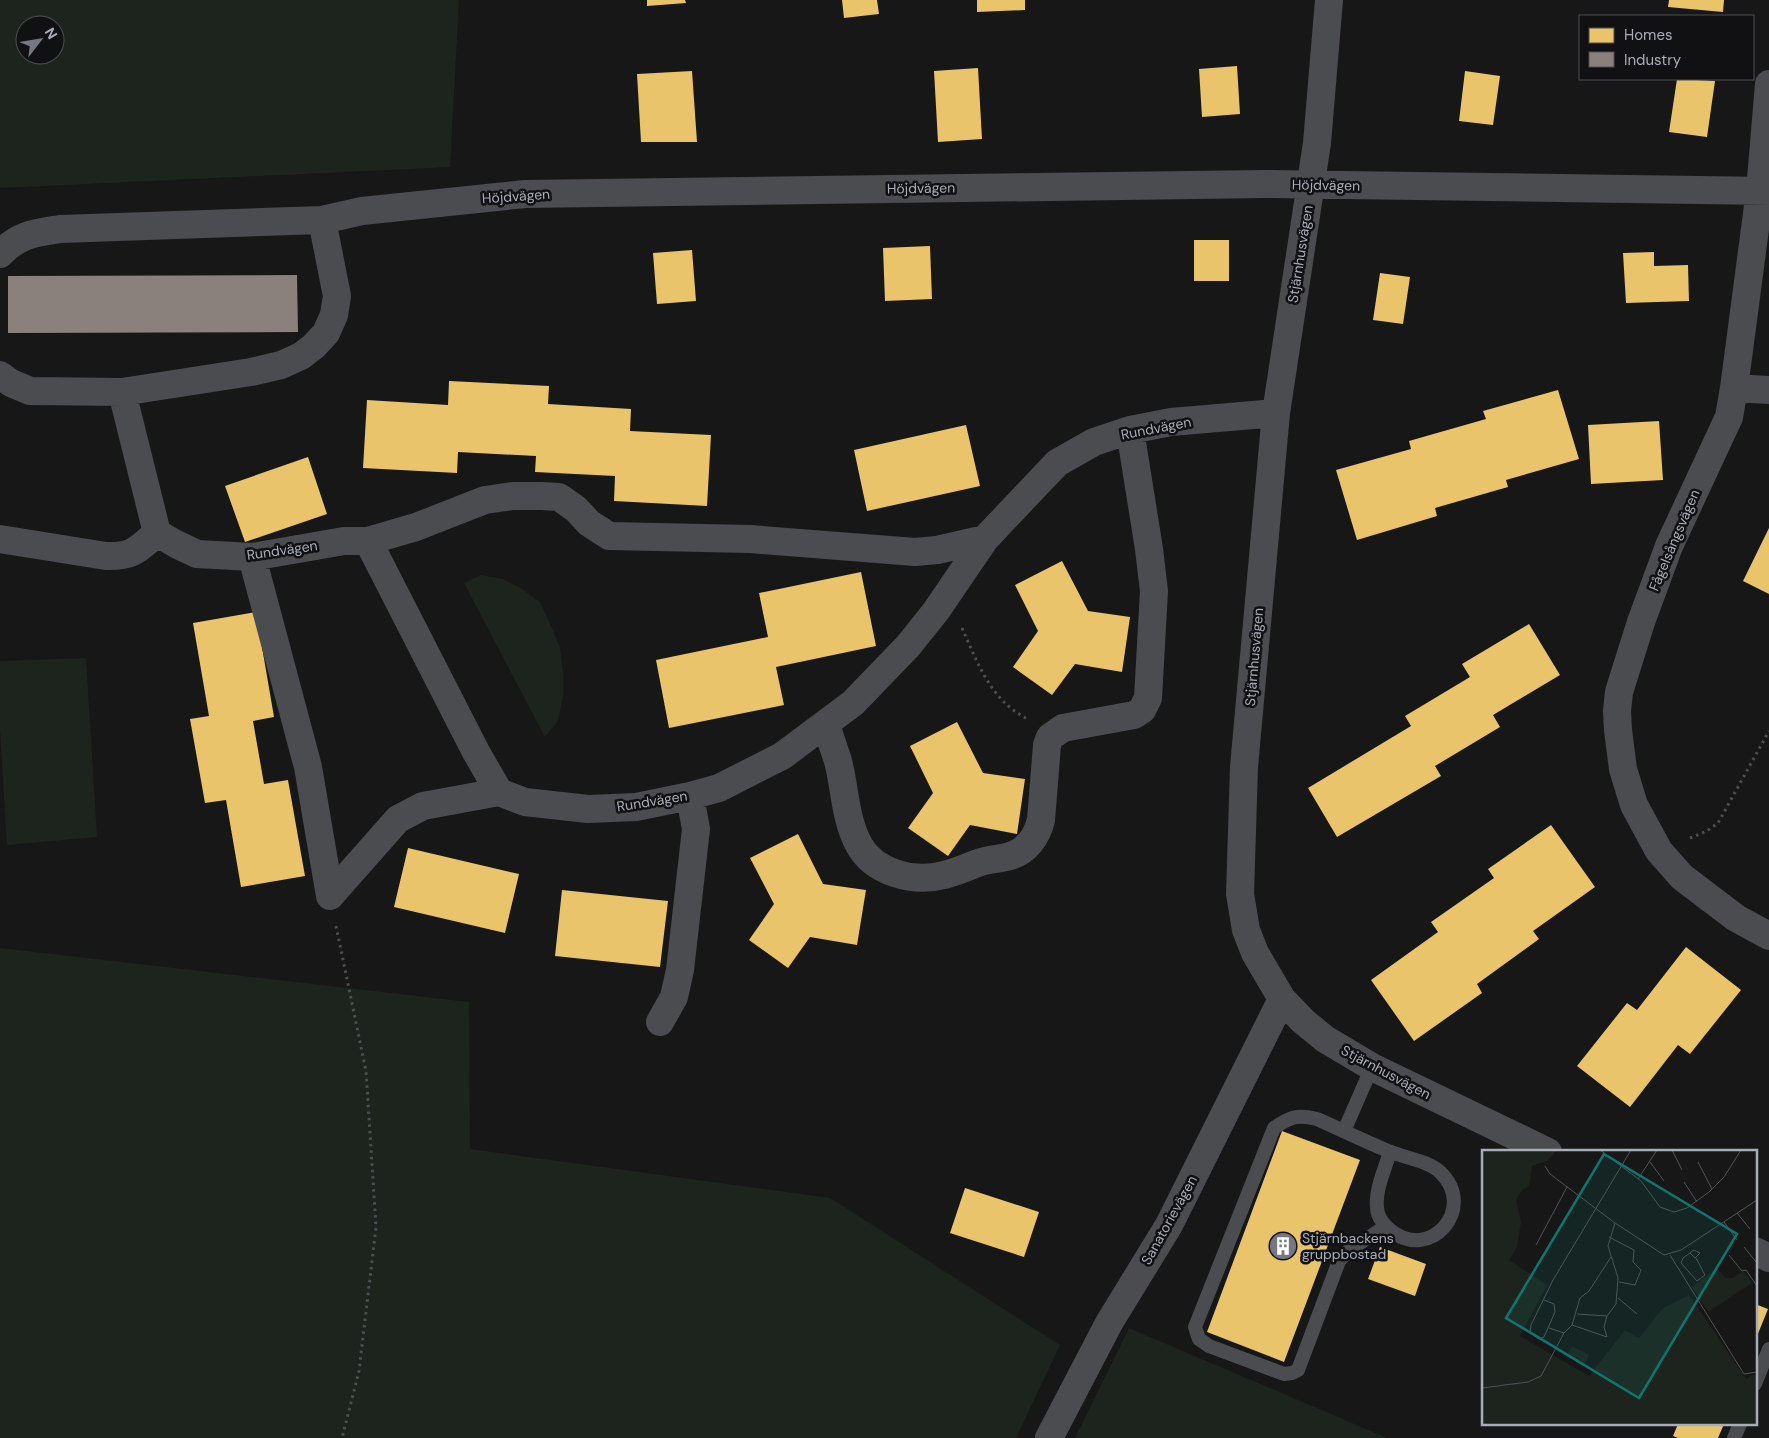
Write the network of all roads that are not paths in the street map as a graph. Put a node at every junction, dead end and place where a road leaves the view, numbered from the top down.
1 (1329, 0) edge
2 (1769, 84) edge
3 (1311, 185) junction
4 (1764, 191) edge
5 (322, 220) junction
6 (0, 254) edge
7 (0, 375) edge
8 (1734, 388) junction
9 (1769, 390) edge
10 (122, 392) junction
11 (1276, 413) junction
12 (1130, 430) junction
13 (157, 533) junction
14 (0, 539) edge
15 (985, 539) junction
16 (368, 541) junction
17 (252, 557) junction
18 (826, 725) junction
19 (499, 792) junction
20 (690, 796) junction
21 (1769, 936) edge
22 (1282, 999) junction
23 (660, 1022) dead end
24 (1372, 1067) junction
25 (1344, 1131) junction
26 (1544, 1150) edge
27 (1390, 1152) junction
28 (1386, 1226) junction
29 (1756, 1252) edge
30 (1769, 1258) edge
31 (1769, 1349) edge
32 (1756, 1382) edge
33 (1739, 1426) edge
34 (1049, 1438) edge
35 (1734, 1438) edge

1 - 3 street, Stjärnhusvägen
2 - 4 street, Fågelsångsvägen
3 - 4 street, Höjdvägen
3 - 5 street, Höjdvägen
3 - 11 street, Stjärnhusvägen
4 - 8 street, Fågelsångsvägen
5 - 6 street, Höjdvägen
5 - 10 street
7 - 10 street
8 - 9 street
8 - 21 street, Fågelsångsvägen
10 - 13 street
11 - 12 street, Rundvägen
11 - 22 street, Stjärnhusvägen
12 - 15 street, Rundvägen
12 - 18 street
13 - 14 street
13 - 17 street, Rundvägen
15 - 16 street, Rundvägen
15 - 18 street, Rundvägen
16 - 17 street, Rundvägen
16 - 19 street
17 - 19 street
18 - 20 street, Rundvägen
19 - 20 street, Rundvägen
20 - 23 street
22 - 24 street, Stjärnhusvägen
22 - 34 street, Sanatorievägen
24 - 25 lane
24 - 26 street, Stjärnhusvägen
25 - 27 lane
25 - 28 lane
27 - 28 lane
27 - 28 lane
29 - 30 street
31 - 32 lane
33 - 35 lane

